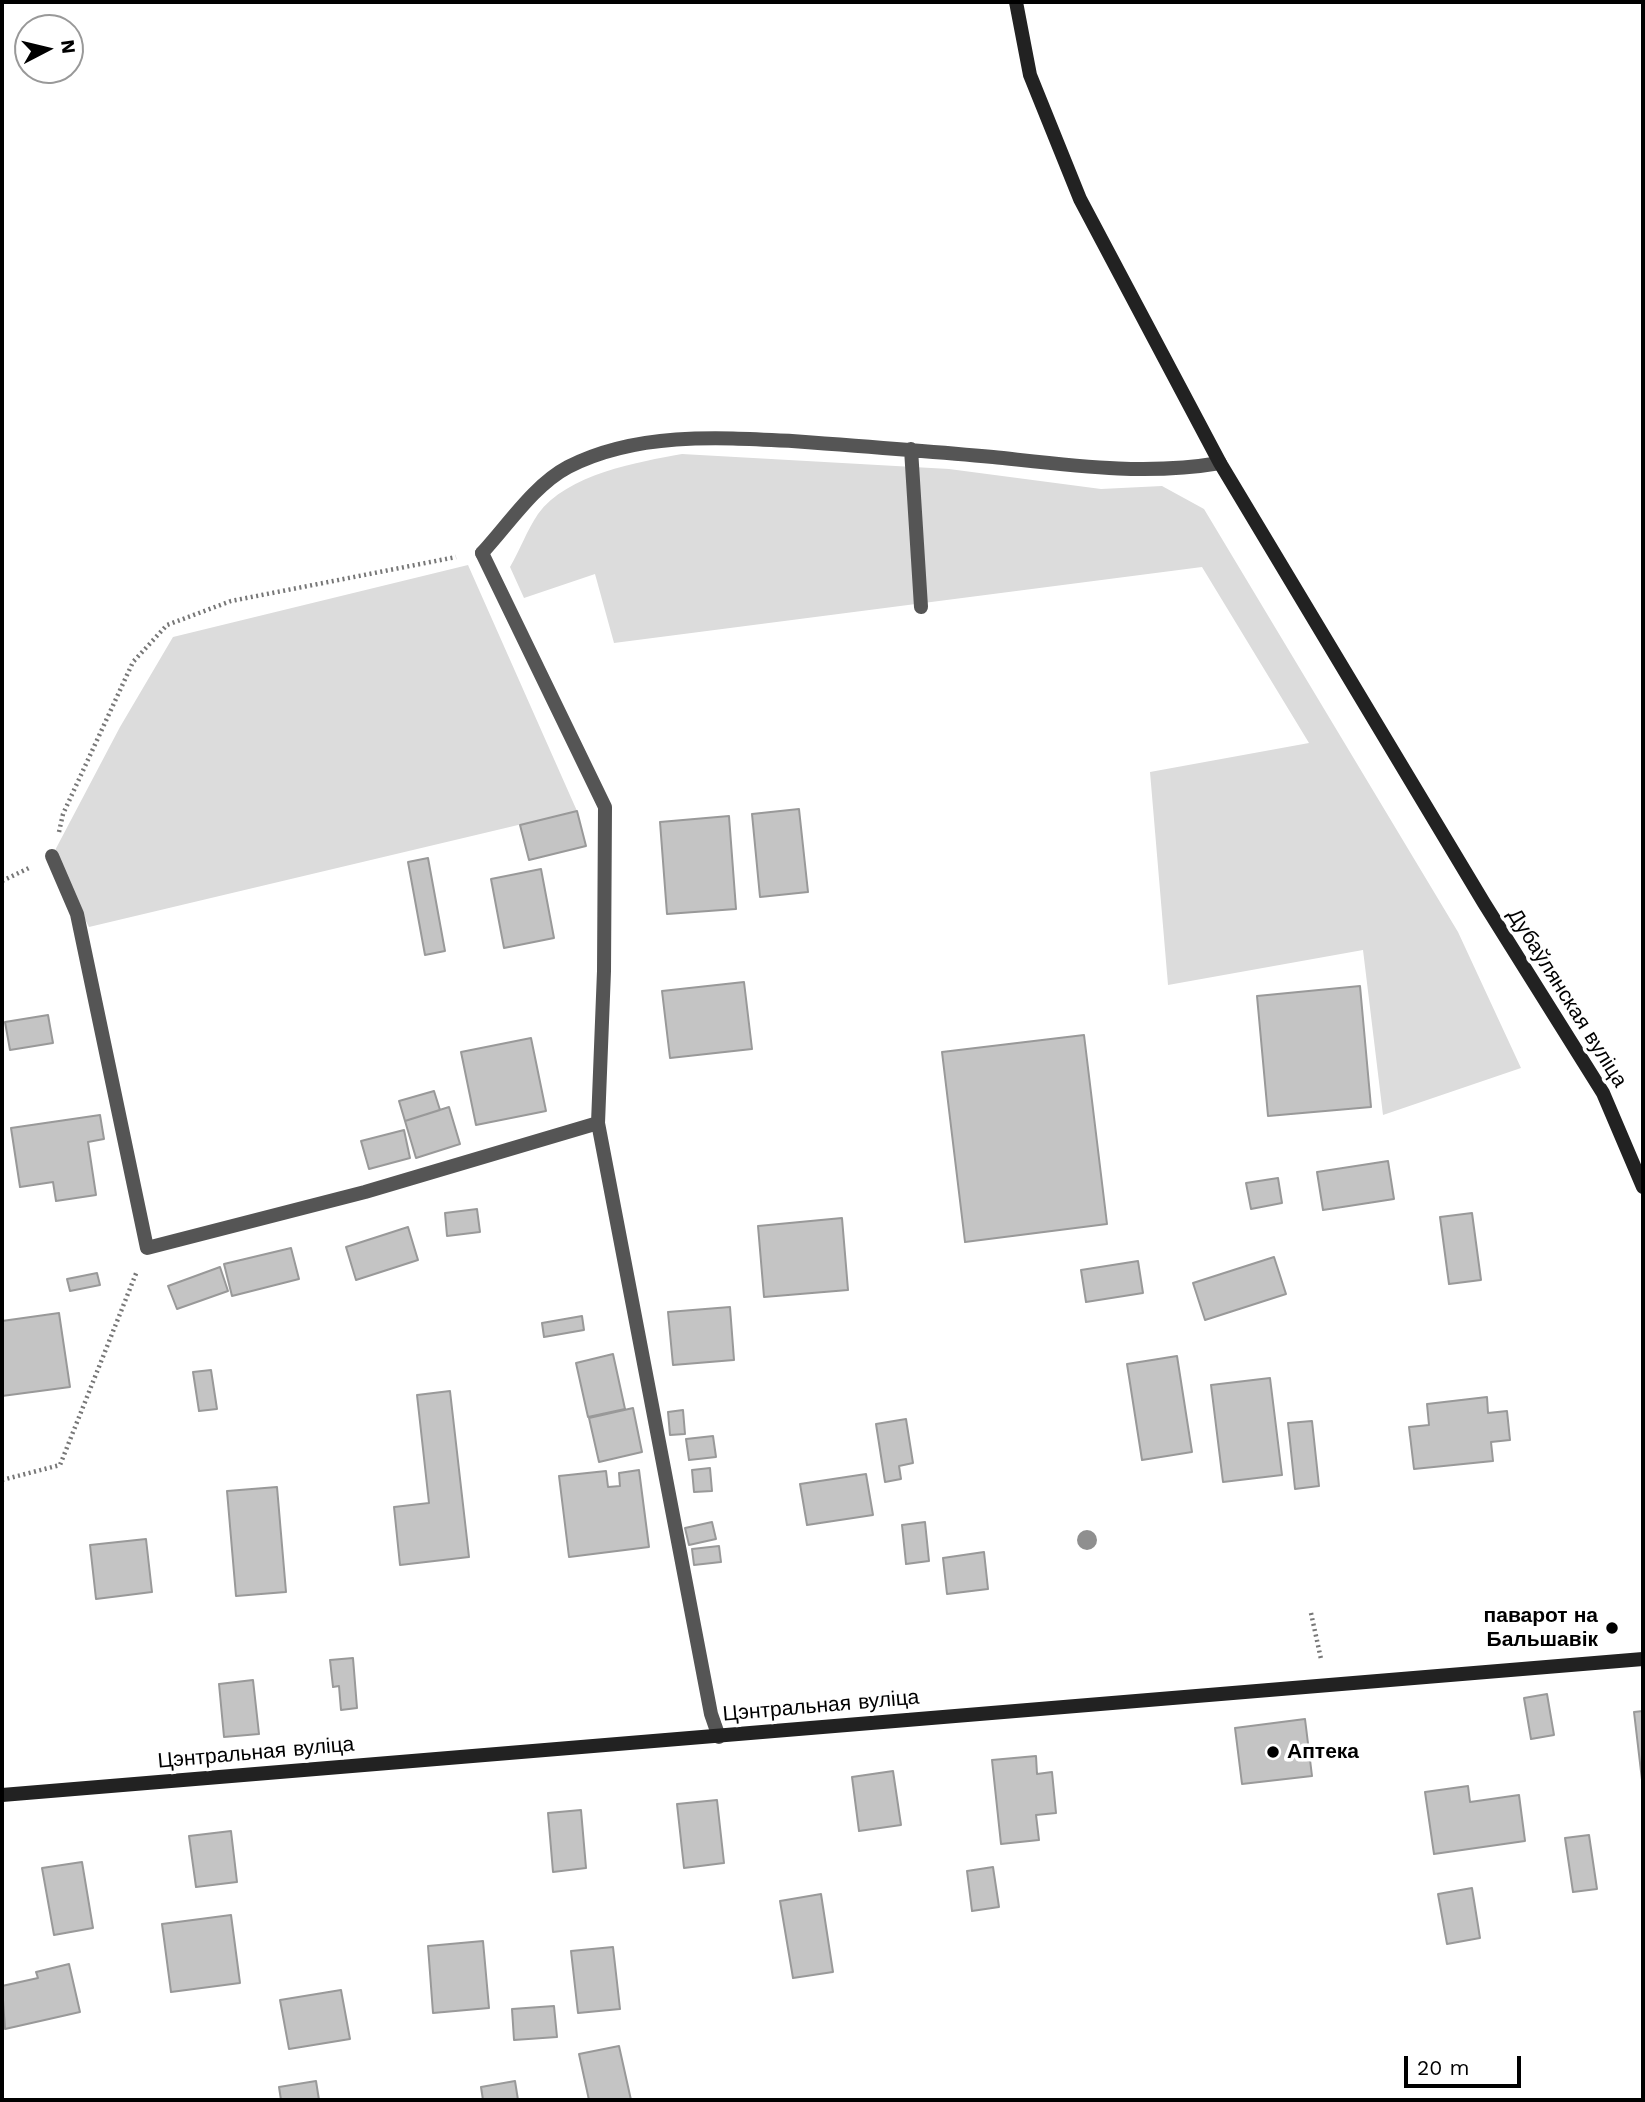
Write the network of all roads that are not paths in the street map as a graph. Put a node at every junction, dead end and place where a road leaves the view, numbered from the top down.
1 (1016, 2) edge
2 (911, 449) junction
3 (1220, 463) junction
4 (921, 607) dead end
5 (52, 856) road end
6 (598, 1123) junction
7 (1643, 1187) edge
8 (1643, 1659) edge
9 (719, 1737) junction
10 (2, 1795) edge

1 - 3 main road, Дубаўлянская вуліца
2 - 3 street
2 - 4 street
2 - 6 street
3 - 7 main road, Дубаўлянская вуліца
5 - 6 street
6 - 9 street
8 - 9 main road, Цэнтральная вуліца
9 - 10 main road, Цэнтральная вуліца

